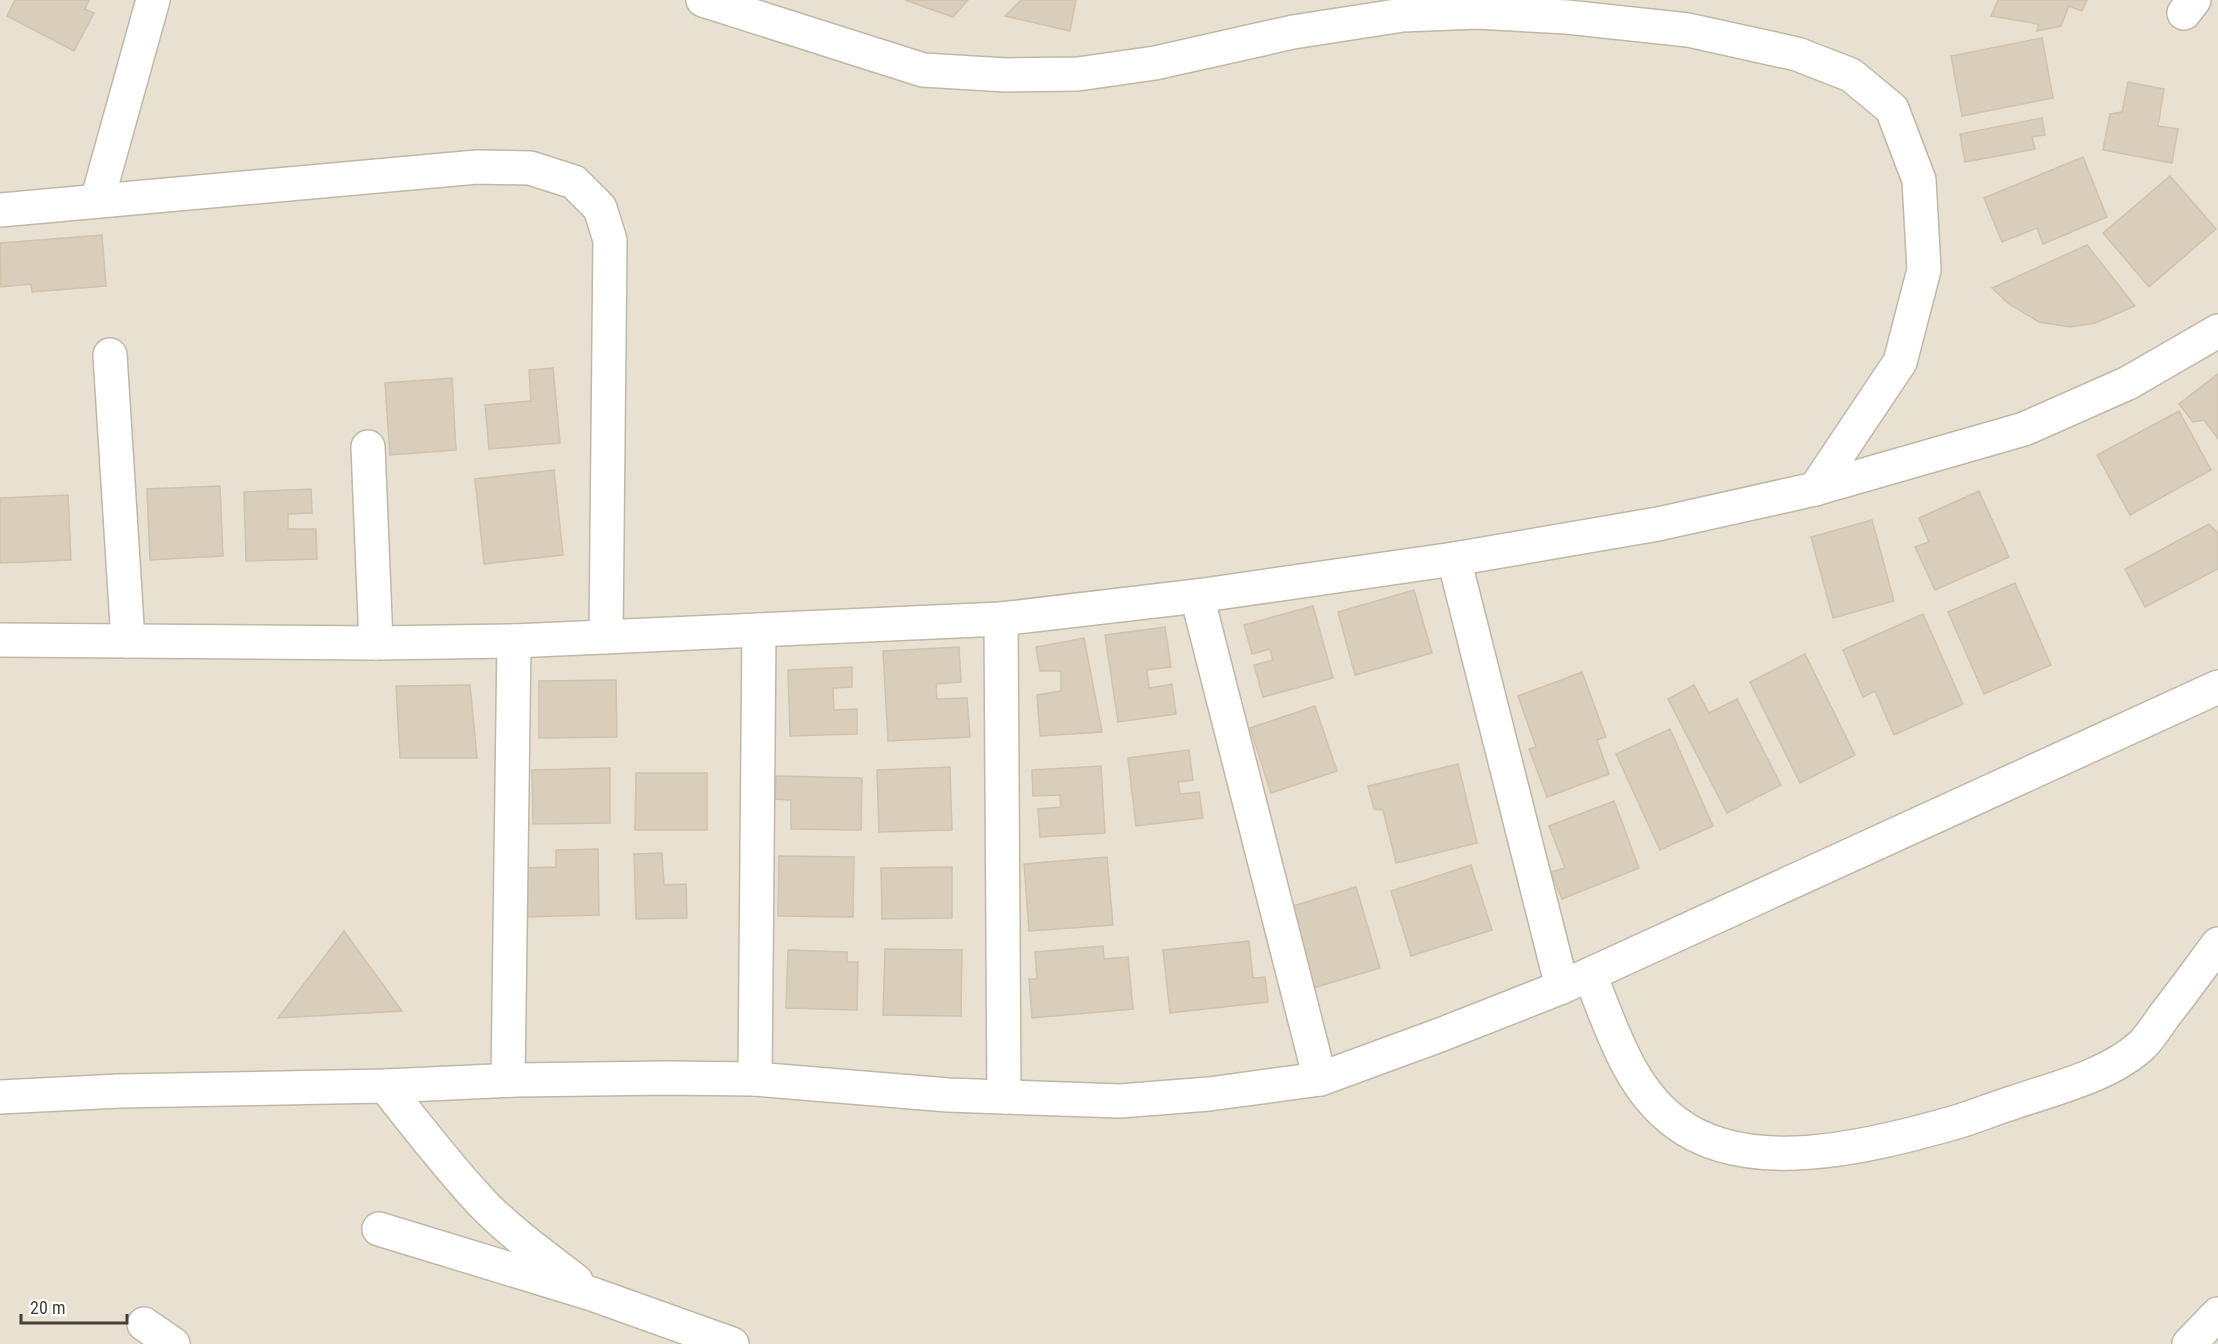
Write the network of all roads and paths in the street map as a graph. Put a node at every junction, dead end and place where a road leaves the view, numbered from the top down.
1 (153, 0) edge
2 (703, 0) edge
3 (1515, 7) edge
4 (97, 201) junction
5 (0, 210) edge
6 (2218, 331) edge
7 (110, 355) dead end
8 (368, 447) dead end
9 (1815, 489) junction
10 (1454, 559) junction
11 (1197, 596) junction
12 (1001, 619) junction
13 (759, 630) junction
14 (606, 637) junction
15 (0, 640) edge
16 (128, 641) junction
17 (514, 641) junction
18 (376, 643) junction
19 (2218, 687) edge
20 (2218, 944) edge
21 (1576, 981) junction
22 (755, 1079) junction
23 (1320, 1079) junction
24 (508, 1080) junction
25 (385, 1086) junction
26 (0, 1097) edge
27 (1004, 1097) junction
28 (379, 1229) dead end
29 (592, 1294) junction
30 (2218, 1314) edge
31 (144, 1324) dead end
32 (172, 1344) edge
33 (732, 1344) edge
34 (2189, 1344) edge

1 - 4 street
2 - 3 street
3 - 9 street
4 - 5 street
4 - 14 street
6 - 9 street
7 - 16 street
8 - 18 street
9 - 10 street
10 - 11 street
10 - 21 street
11 - 12 street
11 - 23 street
12 - 13 street
12 - 27 street
13 - 14 street
13 - 22 street
14 - 17 street
15 - 16 street
16 - 18 street
17 - 18 street
17 - 24 street
19 - 21 street
20 - 21 street
21 - 23 street
22 - 24 street
22 - 27 street
23 - 27 street
24 - 25 street
25 - 26 street
25 - 29 street
28 - 29 street
29 - 33 street
30 - 34 street
31 - 32 street

